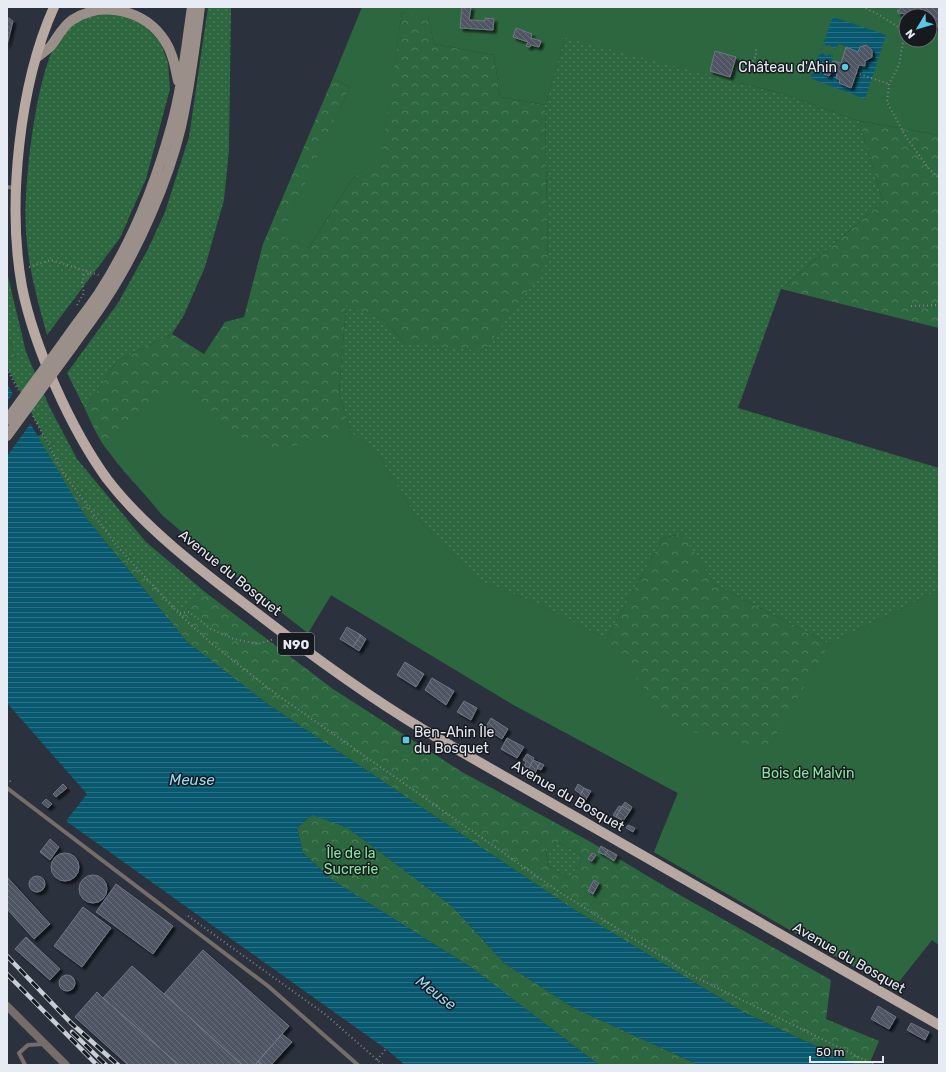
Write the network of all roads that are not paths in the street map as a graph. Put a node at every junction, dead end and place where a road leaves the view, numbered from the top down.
1 (54, 7) edge
2 (192, 7) edge
3 (200, 7) edge
4 (36, 58) junction
5 (180, 89) junction
6 (12, 187) edge
7 (69, 343) junction
8 (7, 420) edge
9 (7, 436) edge
10 (7, 788) edge
11 (7, 1006) edge
12 (939, 1025) edge
13 (45, 1044) junction
14 (25, 1065) edge
15 (66, 1065) edge
16 (358, 1065) edge

1 - 4 main road, Avenue du Bosquet / N90
2 - 5 main road
3 - 7 main road
4 - 5 main road
4 - 6 main road, Avenue du Bosquet / N90
5 - 7 main road
6 - 12 main road, Avenue du Bosquet / N90
7 - 8 main road, bridge
7 - 9 main road, bridge
10 - 16 lane
11 - 13 street
13 - 14 lane
13 - 15 street

